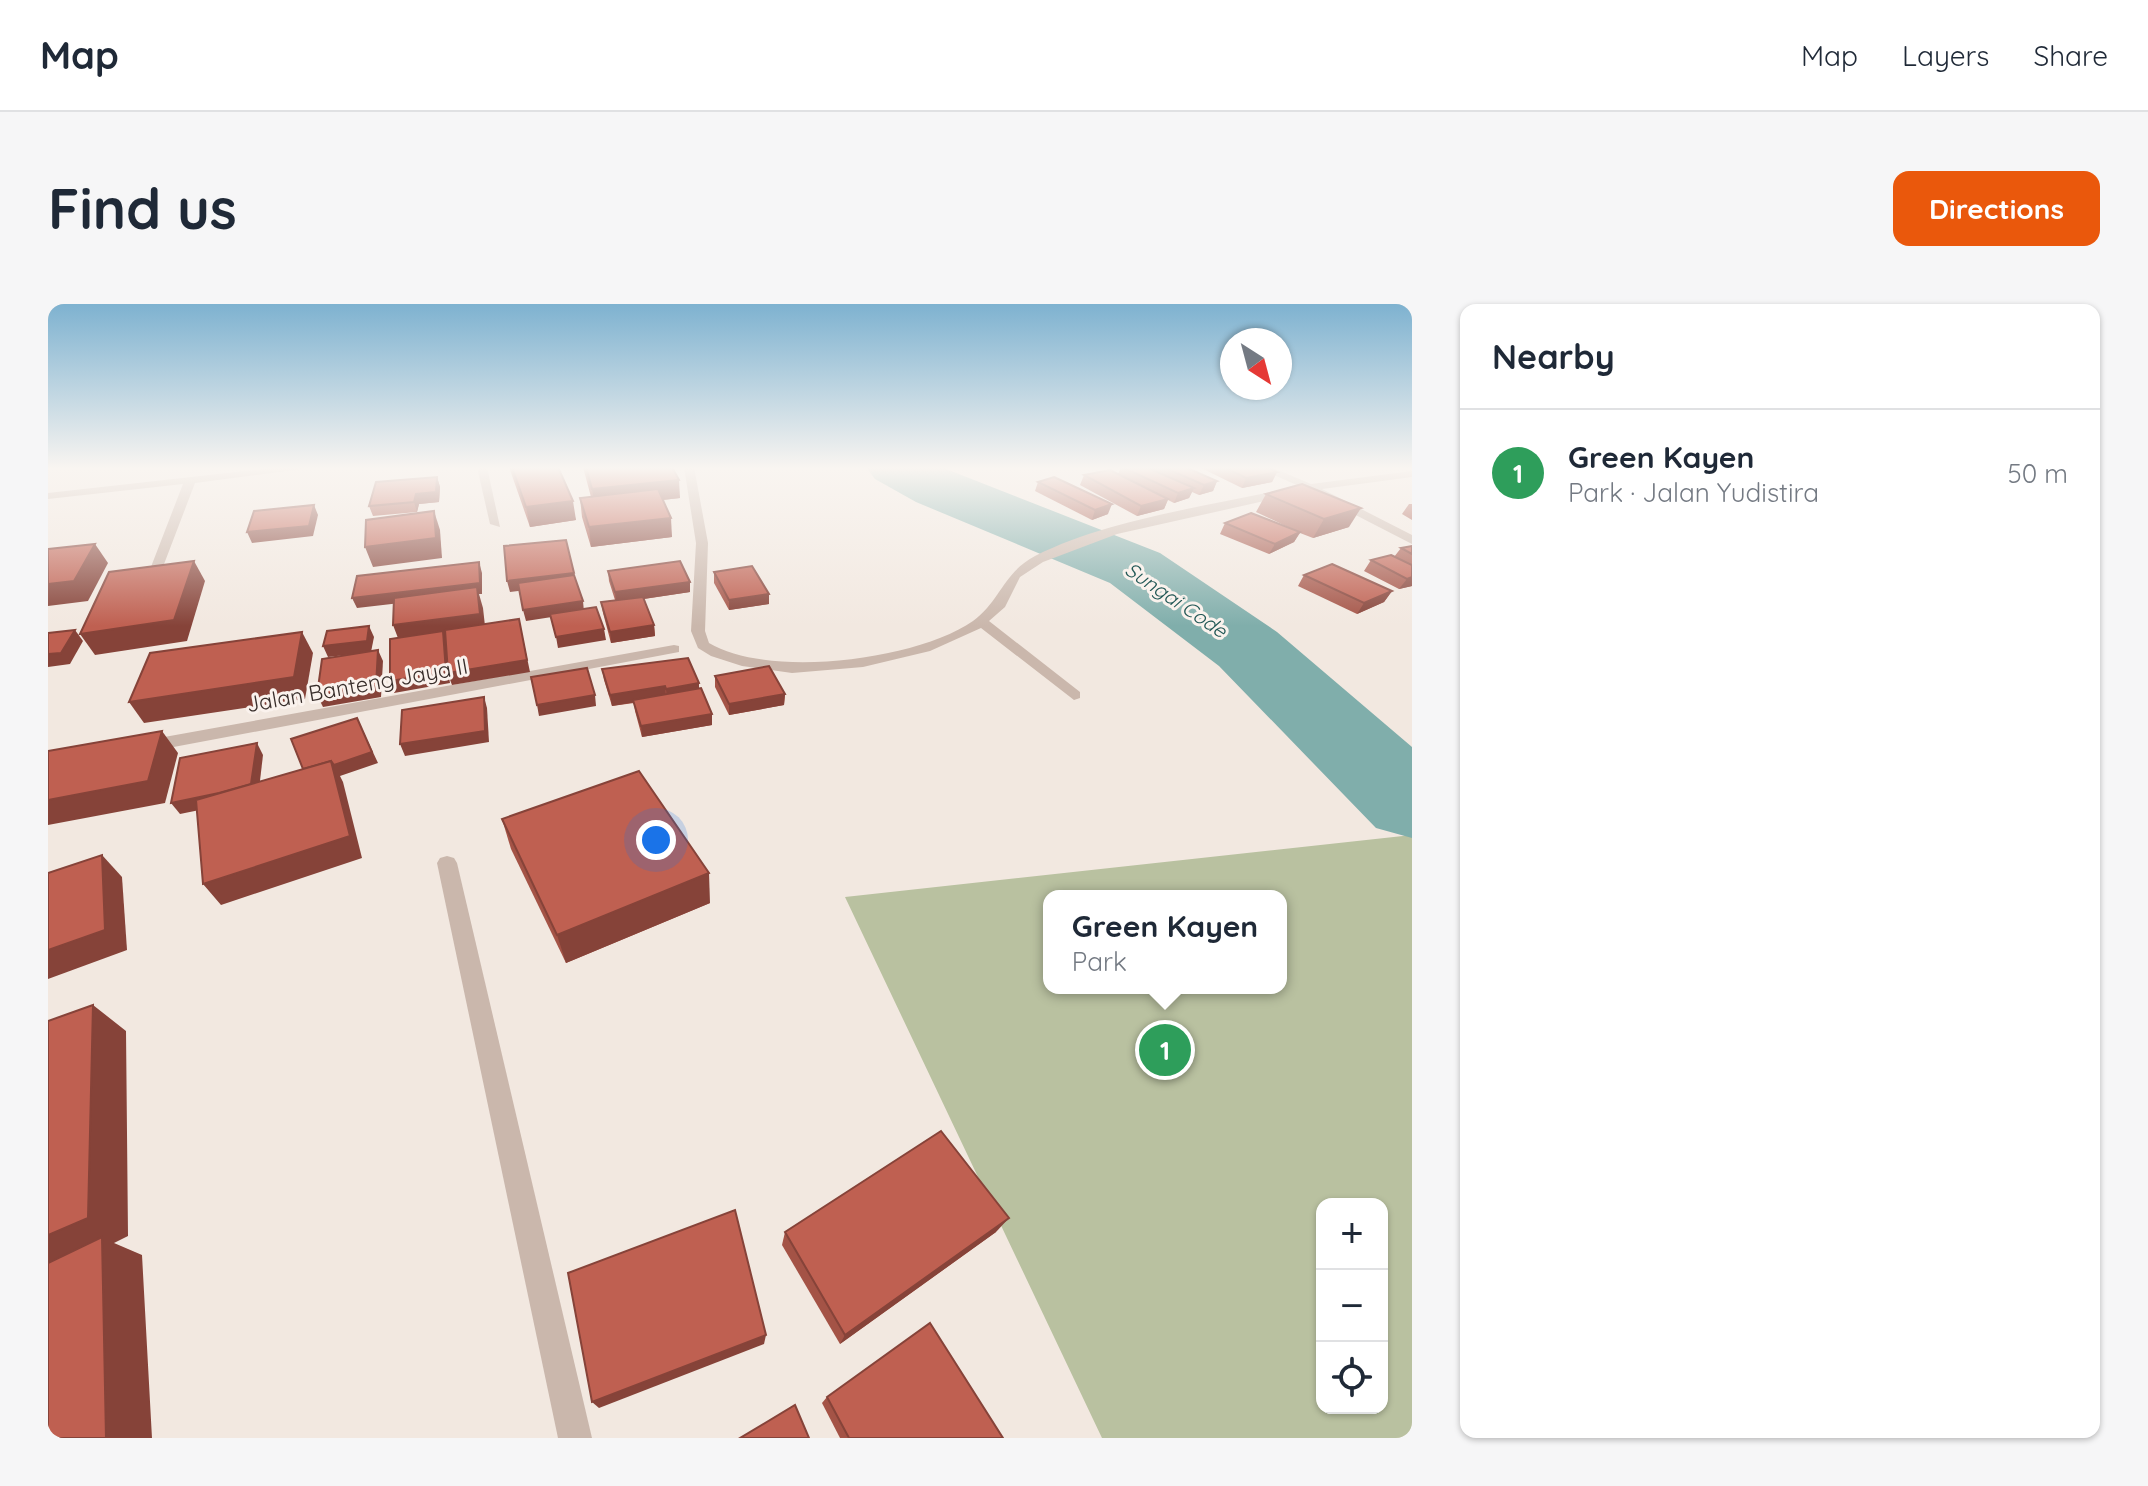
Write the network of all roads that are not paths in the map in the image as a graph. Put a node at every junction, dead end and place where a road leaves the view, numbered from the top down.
1 (175, 520) edge
2 (495, 520) edge
3 (698, 520) edge
4 (1163, 520) edge
5 (1373, 520) edge
6 (496, 524) dead end
7 (1412, 540) edge
8 (155, 572) edge
9 (981, 621) junction
10 (674, 649) dead end
11 (1074, 695) dead end
12 (107, 754) edge
13 (447, 863) dead end
14 (575, 1438) edge

1 - 8 street
2 - 6 street
3 - 9 street
4 - 9 street
5 - 7 street
9 - 11 street
10 - 12 street, Jalan Banteng Jaya II
13 - 14 street

